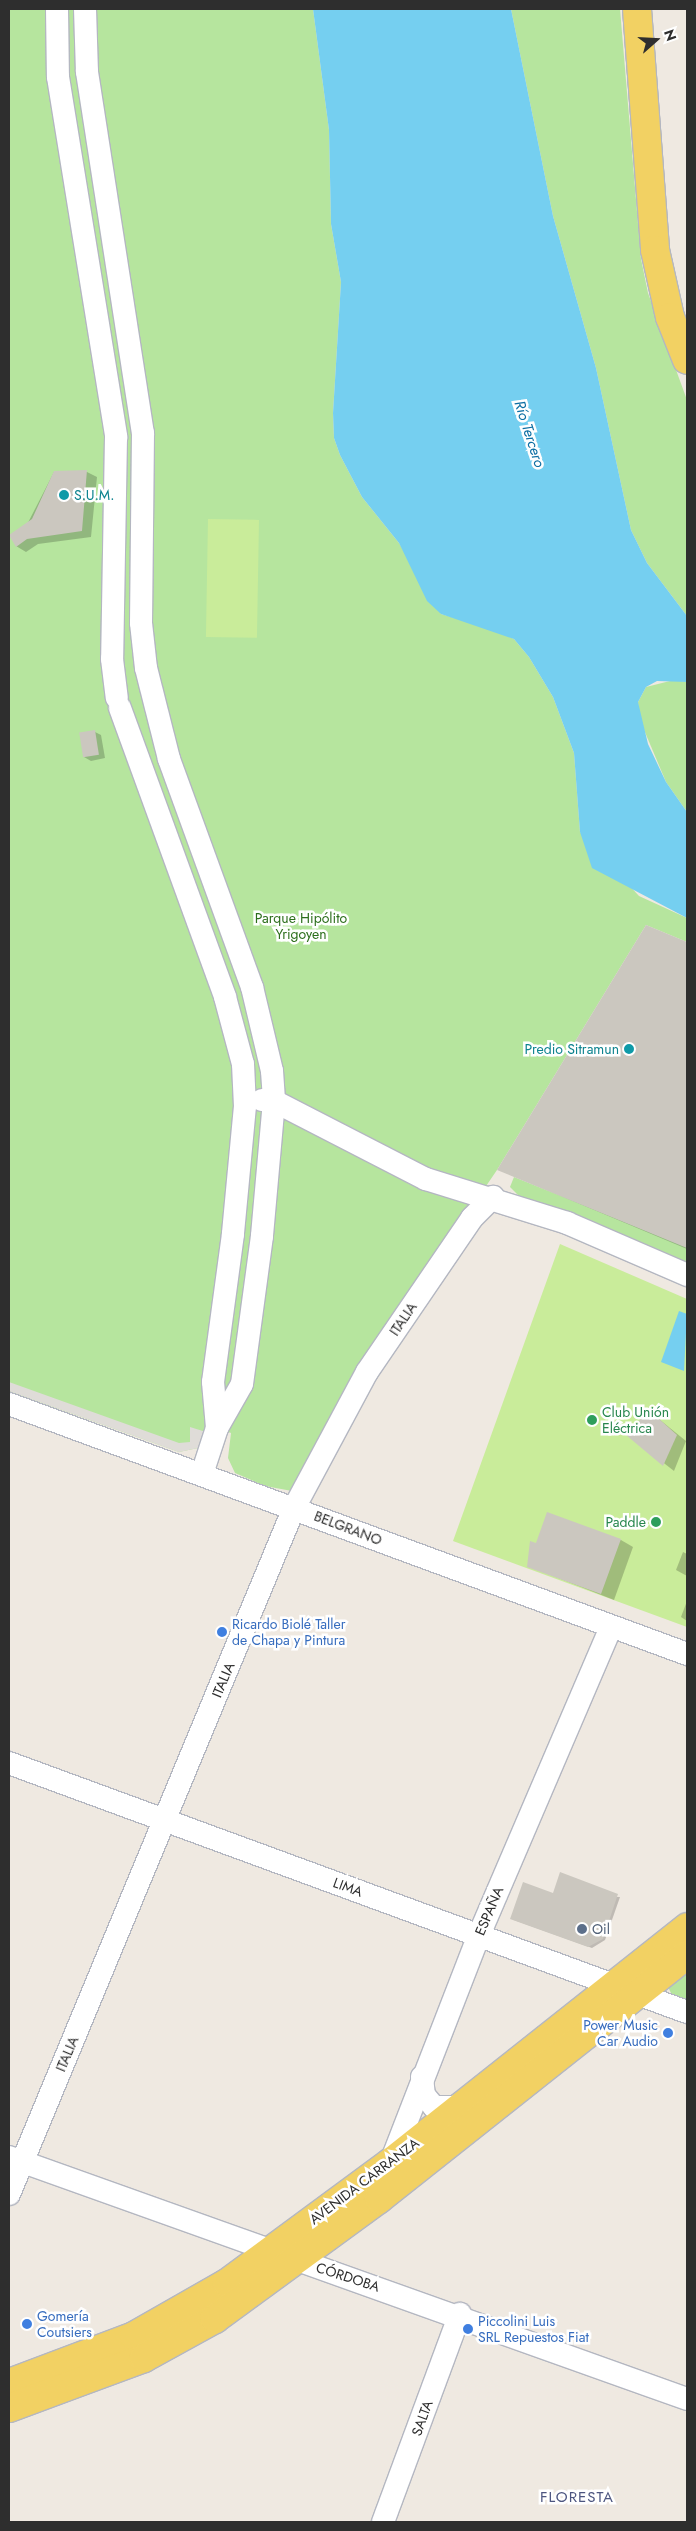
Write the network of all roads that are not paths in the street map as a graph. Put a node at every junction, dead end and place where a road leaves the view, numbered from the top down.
1 (57, 9) edge
2 (85, 9) edge
3 (637, 9) edge
4 (95, 126) junction
5 (67, 131) junction
6 (687, 360) edge
7 (152, 695) junction
8 (119, 703) junction
9 (244, 1097) junction
10 (274, 1101) junction
11 (493, 1197) junction
12 (687, 1275) edge
13 (9, 1404) edge
14 (217, 1428) junction
15 (202, 1474) junction
16 (294, 1508) junction
17 (611, 1627) junction
18 (687, 1654) edge
19 (9, 1763) edge
20 (165, 1819) junction
21 (687, 1927) edge
22 (479, 1935) junction
23 (687, 1955) edge
24 (614, 1985) junction
25 (639, 1994) junction
26 (687, 2012) edge
27 (422, 2077) junction
28 (471, 2098) junction
29 (15, 2159) edge
30 (391, 2162) junction
31 (9, 2194) edge
32 (379, 2198) junction
33 (271, 2251) junction
34 (297, 2260) junction
35 (460, 2314) junction
36 (9, 2383) edge
37 (687, 2399) edge
38 (9, 2408) edge
39 (383, 2522) edge

1 - 5 street
2 - 4 street
3 - 6 main road
4 - 5 street
4 - 7 street
5 - 8 street
7 - 8 street
7 - 10 street
8 - 9 street
9 - 10 street
9 - 14 street
10 - 11 street
10 - 14 street
11 - 12 street
11 - 16 street, ITALIA
13 - 15 street, BELGRANO
14 - 15 street
15 - 16 street, BELGRANO
16 - 17 street, BELGRANO
16 - 20 street, ITALIA
17 - 18 street, BELGRANO
17 - 22 street, ESPAÑA
19 - 20 street, LIMA
20 - 22 street, LIMA
20 - 29 street, ITALIA
21 - 24 main road, AVENIDA CARRANZA
22 - 24 street, LIMA
22 - 27 street, ESPAÑA
23 - 25 main road, AVENIDA CARRANZA
24 - 25 street, LIMA
24 - 28 main road, AVENIDA CARRANZA
25 - 26 street, LIMA
25 - 32 main road, AVENIDA CARRANZA
27 - 28 street
27 - 30 street, ESPAÑA
28 - 30 main road, AVENIDA CARRANZA
29 - 31 street, ITALIA
29 - 33 street, CÓRDOBA
30 - 32 street, ESPAÑA
30 - 33 main road, AVENIDA CARRANZA
32 - 34 main road, AVENIDA CARRANZA
33 - 34 street, CÓRDOBA
33 - 36 main road, AVENIDA CARRANZA
34 - 35 street, CÓRDOBA
34 - 38 main road, AVENIDA CARRANZA
35 - 37 street, CÓRDOBA
35 - 39 street, SALTA

